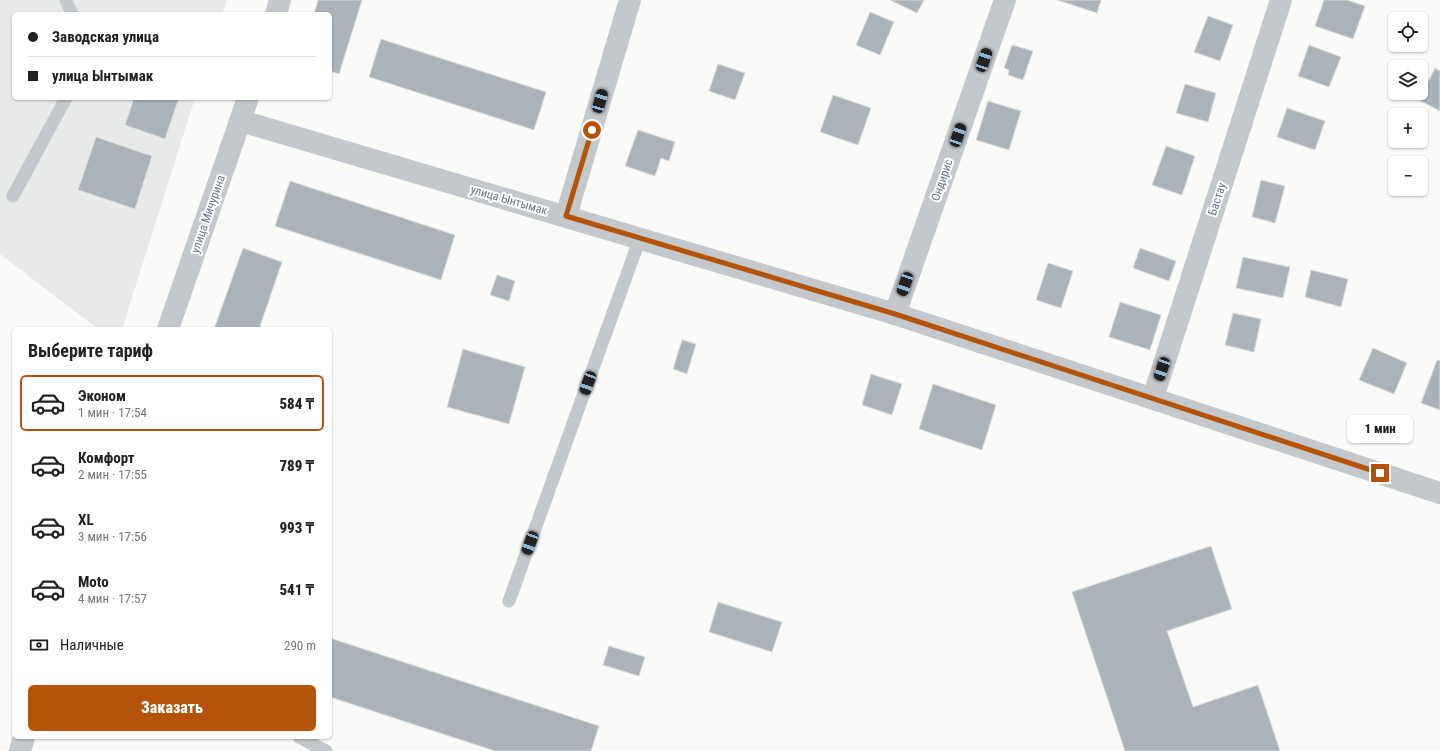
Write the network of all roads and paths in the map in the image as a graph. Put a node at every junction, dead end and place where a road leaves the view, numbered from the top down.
1 (66, 0) edge
2 (280, 0) edge
3 (630, 0) edge
4 (1005, 0) edge
5 (1281, 0) edge
6 (71, 12) edge
7 (277, 12) edge
8 (65, 100) edge
9 (247, 100) edge
10 (241, 121) junction
11 (12, 196) dead end
12 (566, 216) junction
13 (640, 238) junction
14 (895, 314) junction
15 (169, 327) edge
16 (1153, 398) junction
17 (1440, 493) edge
18 (509, 601) dead end
19 (23, 739) edge
20 (303, 739) edge
21 (20, 751) edge
22 (326, 751) edge

1 - 6 lane
2 - 7 street
3 - 12 street
4 - 14 street, Ондирис
5 - 16 street, Бастау
8 - 11 lane
9 - 10 street, улица Мичурина
10 - 12 street, улица Ынтымак
10 - 15 street, улица Мичурина
12 - 13 street, улица Ынтымак
13 - 14 street, улица Ынтымак
13 - 18 lane
14 - 16 street, улица Ынтымак
16 - 17 street, улица Ынтымак
19 - 21 street
20 - 22 lane

